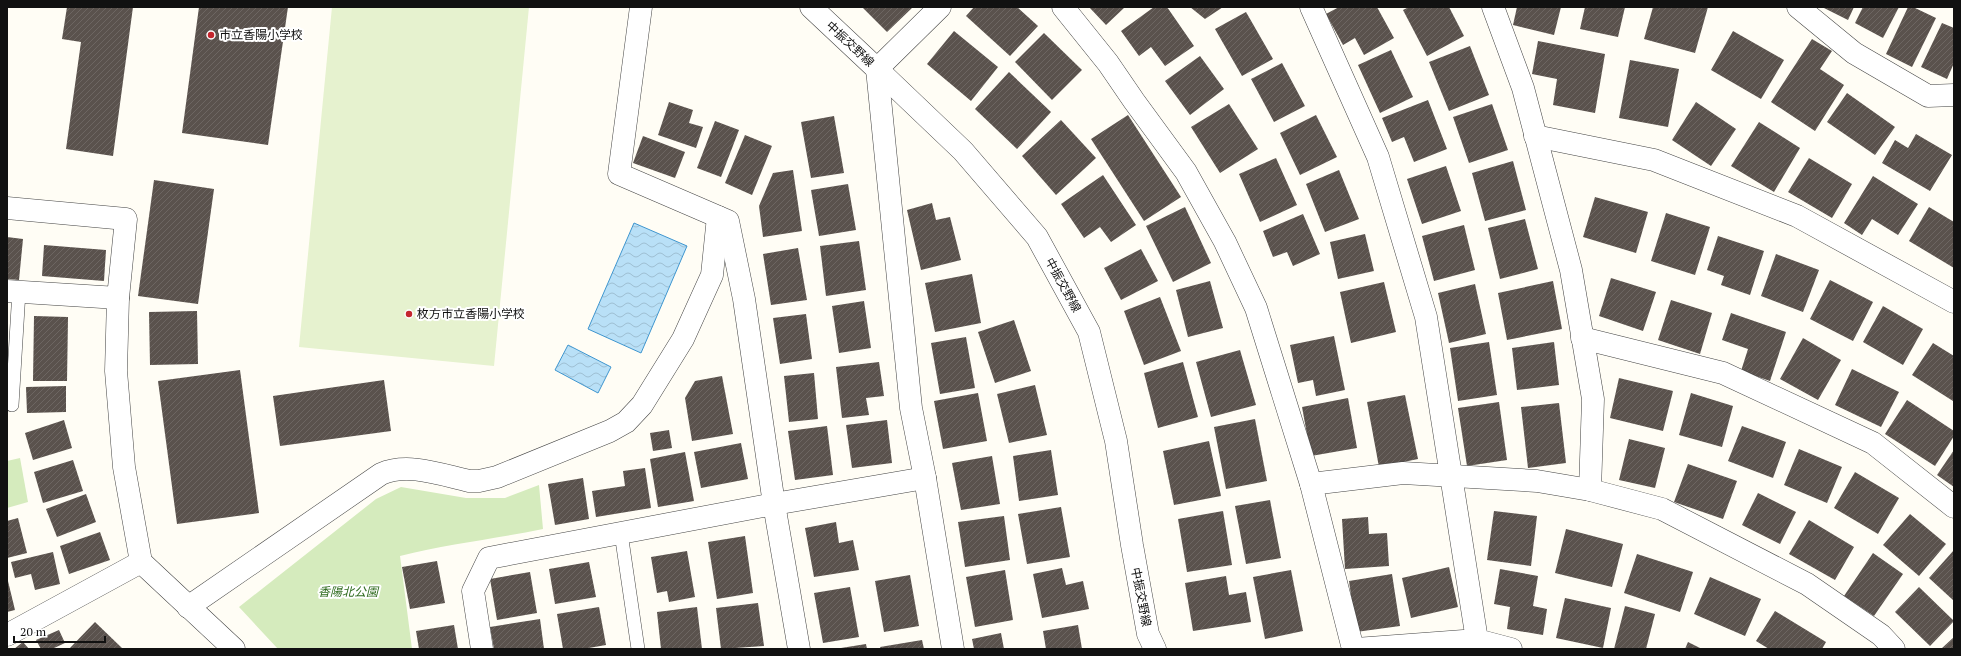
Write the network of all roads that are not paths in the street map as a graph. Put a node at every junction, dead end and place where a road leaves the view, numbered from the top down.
1 (641, 7) edge
2 (811, 7) edge
3 (940, 7) edge
4 (1063, 7) edge
5 (1311, 7) edge
6 (1493, 7) edge
7 (1798, 7) edge
8 (877, 70) junction
9 (1954, 95) edge
10 (1536, 136) junction
11 (7, 208) edge
12 (718, 217) junction
13 (13, 291) edge
14 (118, 298) junction
15 (1954, 302) edge
16 (1582, 338) junction
17 (12, 405) dead end
18 (1452, 477) junction
19 (925, 478) junction
20 (1311, 484) junction
21 (1590, 490) junction
22 (774, 504) junction
23 (1954, 507) edge
24 (621, 533) junction
25 (141, 562) junction
26 (188, 607) junction
27 (7, 635) edge
28 (1478, 640) junction
29 (234, 649) edge
30 (482, 649) edge
31 (638, 649) edge
32 (799, 649) edge
33 (953, 649) edge
34 (1155, 649) edge
35 (1355, 649) edge
36 (1511, 649) edge
37 (1894, 649) edge

1 - 12 street
2 - 8 street, 中振交野線
3 - 8 street
4 - 20 street
5 - 18 street
6 - 10 street
7 - 9 street
8 - 19 street
8 - 34 street, 中振交野線
10 - 15 street
10 - 16 street
11 - 14 street
12 - 22 street
12 - 26 street
13 - 14 street
13 - 17 lane
14 - 25 street
16 - 21 street
16 - 23 street
18 - 20 street
18 - 21 street
18 - 28 street
19 - 22 street
19 - 33 street
20 - 35 street
21 - 37 street
22 - 24 street
22 - 32 street
24 - 30 street
24 - 31 lane
25 - 26 street
25 - 27 street
26 - 29 street
28 - 35 street
28 - 36 street

